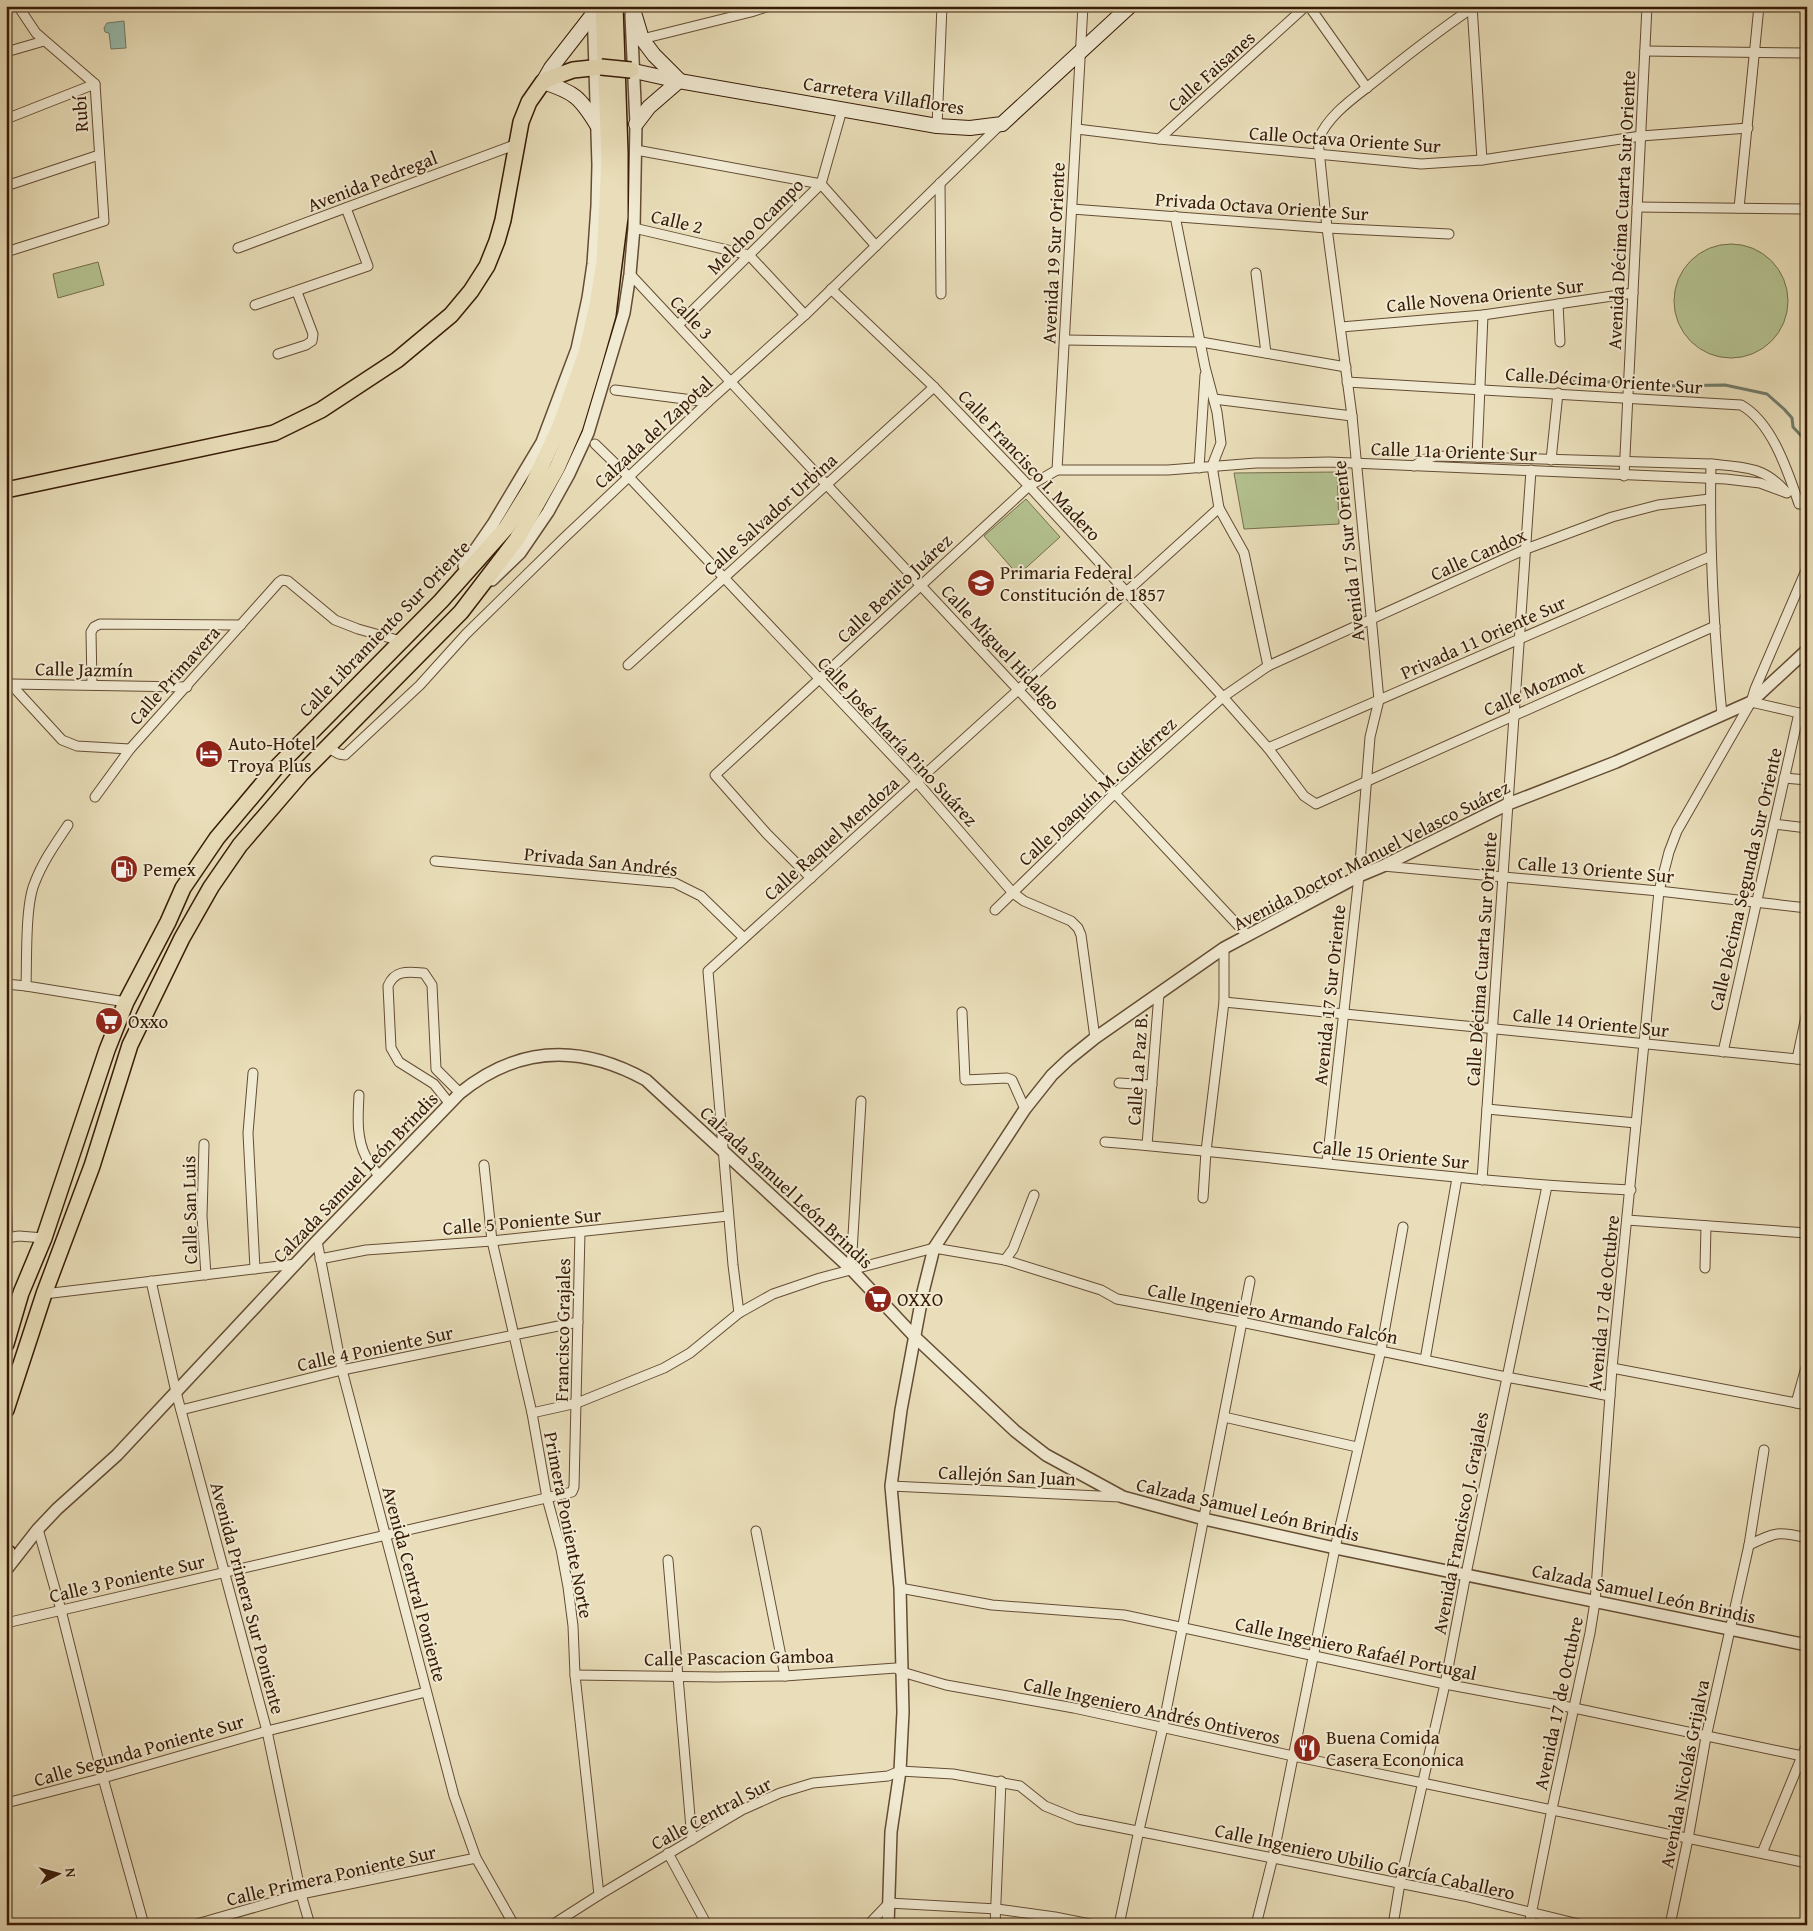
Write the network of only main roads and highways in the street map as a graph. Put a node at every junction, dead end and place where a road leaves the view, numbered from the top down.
1 (615, 6) edge
2 (632, 6) edge
3 (1130, 6) edge
4 (596, 9) edge
5 (633, 70) joint
6 (679, 80) junction
7 (544, 82) junction
8 (636, 124) road end
9 (597, 125) road end
10 (6, 490) edge
11 (6, 1344) edge
12 (6, 1410) edge

1 - 12 main road, Calle Libramiento Sur Oriente
2 - 6 main road
3 - 6 main road, Carretera Villaflores
4 - 7 main road
4 - 11 main road, Calle Libramiento Sur Oriente
5 - 6 main road, Carretera Villaflores
5 - 7 main road, bridge
6 - 8 main road
7 - 9 main road
7 - 10 main road

